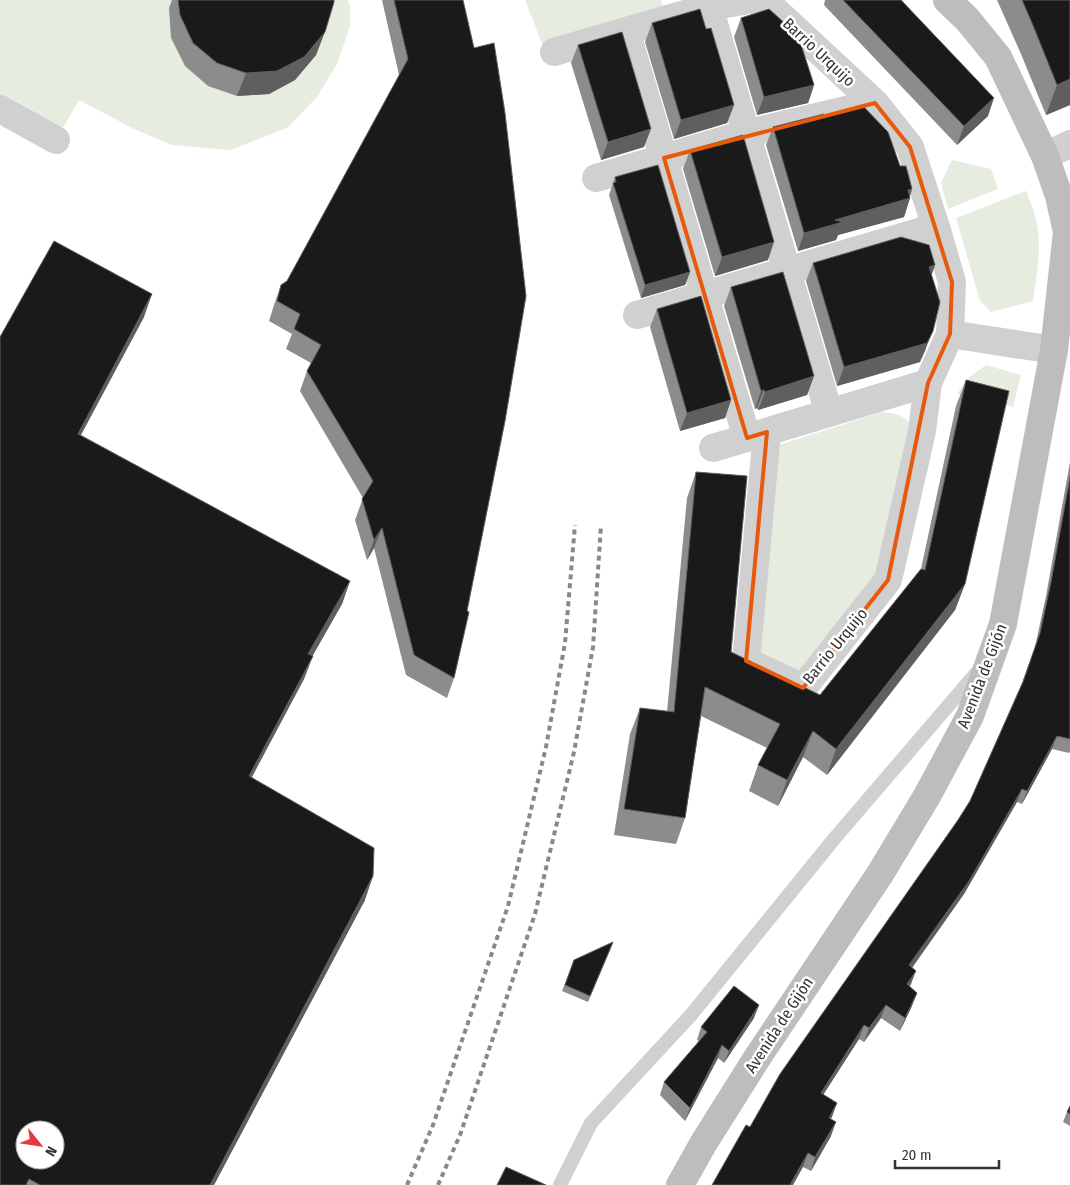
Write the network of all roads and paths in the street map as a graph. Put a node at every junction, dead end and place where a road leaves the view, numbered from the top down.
1 (749, 0) edge
2 (764, 0) edge
3 (947, 0) edge
4 (708, 7) junction
5 (626, 31) junction
6 (554, 52) dead end
7 (875, 103) junction
8 (0, 109) edge
9 (745, 134) junction
10 (56, 140) dead end
11 (1070, 144) edge
12 (1045, 156) junction
13 (664, 158) junction
14 (596, 178) dead end
15 (936, 227) junction
16 (786, 272) junction
17 (704, 296) junction
18 (637, 315) dead end
19 (950, 334) junction
20 (1054, 350) junction
21 (928, 383) junction
22 (829, 413) junction
23 (757, 435) junction
24 (713, 448) dead end
25 (991, 656) junction
26 (560, 1185) edge
27 (680, 1185) edge

1 - 4 street
2 - 7 street, Barrio Urquijo
3 - 12 street, Avenida de Gijón
4 - 5 street
4 - 9 street
5 - 6 street
5 - 13 street, Barrio Urquijo
7 - 9 street, Barrio Urquijo
7 - 15 street, Barrio Urquijo
8 - 10 street
9 - 13 street, Barrio Urquijo
9 - 16 street
11 - 12 street
12 - 20 street, Avenida de Gijón
13 - 14 street, Barrio Urquijo
13 - 17 street, Barrio Urquijo
15 - 16 street
15 - 19 street, Barrio Urquijo
16 - 17 street
16 - 22 street
17 - 18 street
17 - 23 street, Barrio Urquijo
19 - 20 street
19 - 21 street, Barrio Urquijo
20 - 25 street, Avenida de Gijón
21 - 22 street
21 - 23 street, Barrio Urquijo
22 - 23 street
23 - 24 street
25 - 26 lane
25 - 27 street, Avenida de Gijón

